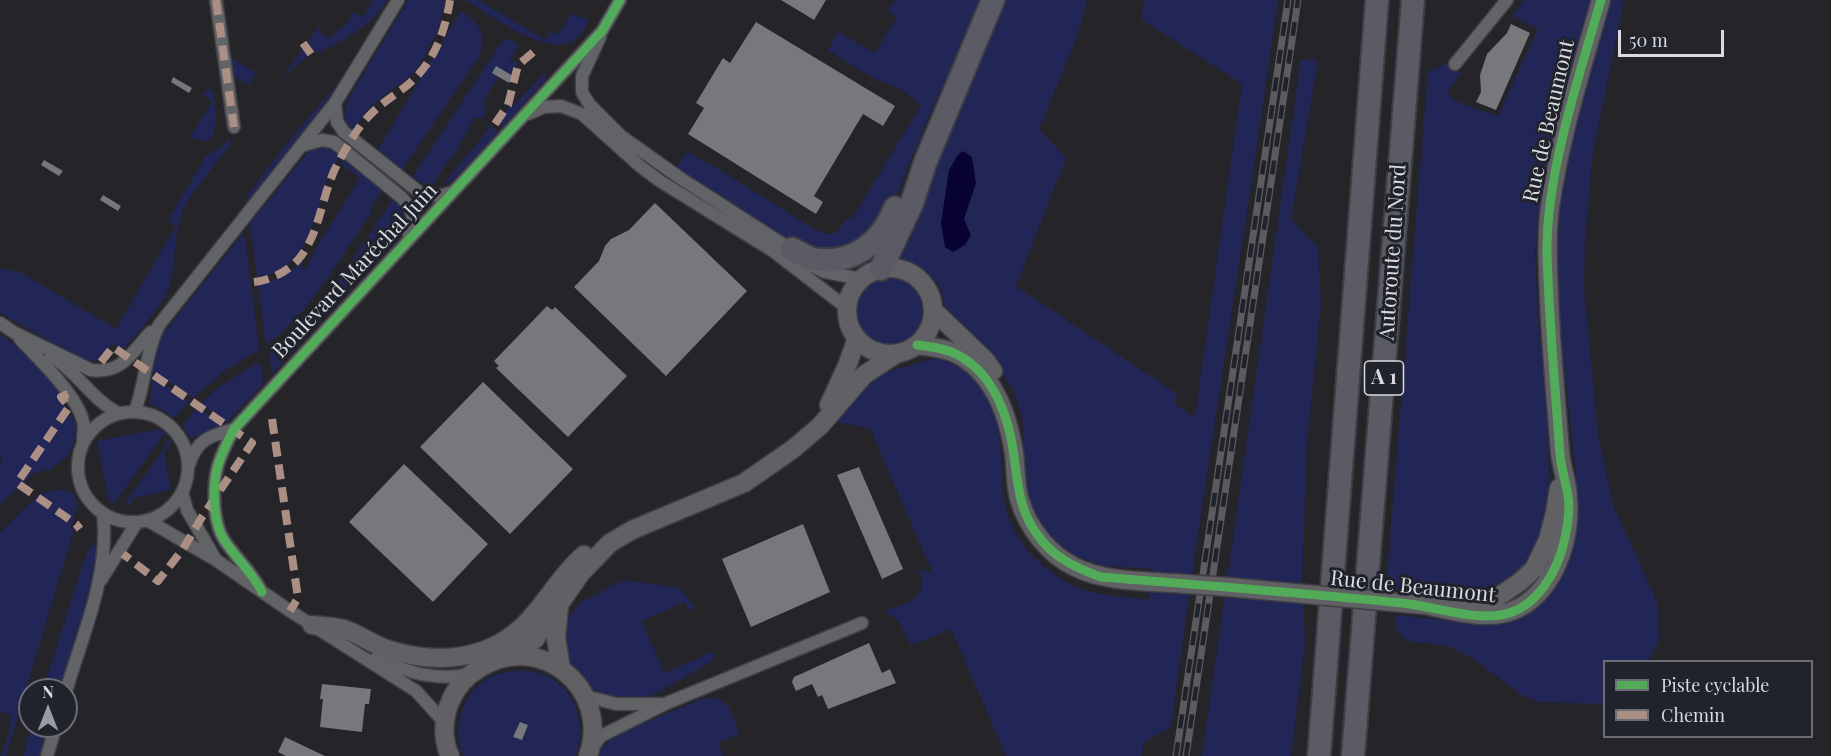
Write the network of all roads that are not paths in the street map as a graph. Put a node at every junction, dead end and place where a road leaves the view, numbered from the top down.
1 (216, 0) edge
2 (398, 0) edge
3 (620, 0) edge
4 (993, 0) edge
5 (1377, 0) edge
6 (1413, 0) edge
7 (1507, 0) edge
8 (1601, 0) edge
9 (602, 31) junction
10 (1455, 64) dead end
11 (335, 103) junction
12 (524, 115) junction
13 (234, 127) dead end
14 (303, 145) junction
15 (925, 163) junction
16 (453, 192) junction
17 (408, 240) junction
18 (792, 249) junction
19 (881, 268) junction
20 (861, 279) junction
21 (847, 308) junction
22 (934, 311) junction
23 (0, 323) edge
24 (159, 325) junction
25 (15, 333) junction
26 (856, 338) junction
27 (917, 345) junction
28 (896, 354) junction
29 (135, 411) junction
30 (118, 413) junction
31 (820, 426) junction
32 (234, 429) junction
33 (83, 442) junction
34 (1014, 455) junction
35 (188, 469) junction
36 (182, 492) junction
37 (103, 513) junction
38 (142, 521) junction
39 (610, 543) junction
40 (216, 560) junction
41 (99, 584) junction
42 (262, 592) junction
43 (560, 605) junction
44 (862, 623) dead end
45 (312, 625) junction
46 (353, 651) junction
47 (514, 656) junction
48 (561, 669) junction
49 (470, 674) junction
50 (70, 678) edge
51 (585, 696) junction
52 (667, 704) junction
53 (445, 723) junction
54 (52, 738) edge
55 (590, 752) edge
56 (448, 754) edge
57 (47, 756) edge
58 (1319, 756) edge
59 (1353, 756) edge

1 - 13 street
2 - 11 street
3 - 9 street, Boulevard Maréchal Juin
4 - 15 highway
5 - 58 highway, Autoroute du Nord / A 1
6 - 59 highway, Autoroute du Nord / A 1
7 - 10 street
8 - 34 street, Rue de Beaumont, bridge
9 - 12 street, Boulevard Maréchal Juin
9 - 18 street
11 - 14 street
11 - 16 street
12 - 16 street, Boulevard Maréchal Juin
12 - 21 street
14 - 17 street
14 - 24 street
15 - 18 highway
15 - 19 highway
16 - 17 street, Boulevard Maréchal Juin
17 - 32 street, Boulevard Maréchal Juin
18 - 20 street
19 - 20 street
19 - 22 street
20 - 21 street
21 - 26 street
22 - 27 street
22 - 34 street, Rue de Beaumont
23 - 25 street
24 - 25 street
24 - 29 street
25 - 30 street
25 - 33 street
26 - 28 street
26 - 31 street
27 - 28 street
27 - 34 street, Rue de Beaumont
28 - 31 street
29 - 30 street
29 - 35 street
30 - 33 street
31 - 39 street
32 - 35 street, Boulevard Maréchal Juin
32 - 42 street, Boulevard Maréchal Juin
33 - 37 street
35 - 36 street
36 - 38 street
36 - 40 street
37 - 38 street
37 - 41 street
38 - 40 street
38 - 41 street
39 - 43 street
39 - 45 street
40 - 42 street
41 - 50 street
42 - 45 street
43 - 47 street
43 - 48 street
44 - 52 street
45 - 46 street
46 - 49 street
46 - 53 street
47 - 48 street
47 - 49 street
48 - 51 street
49 - 53 street
51 - 52 street
51 - 55 street
52 - 55 street
53 - 56 street
54 - 57 street

